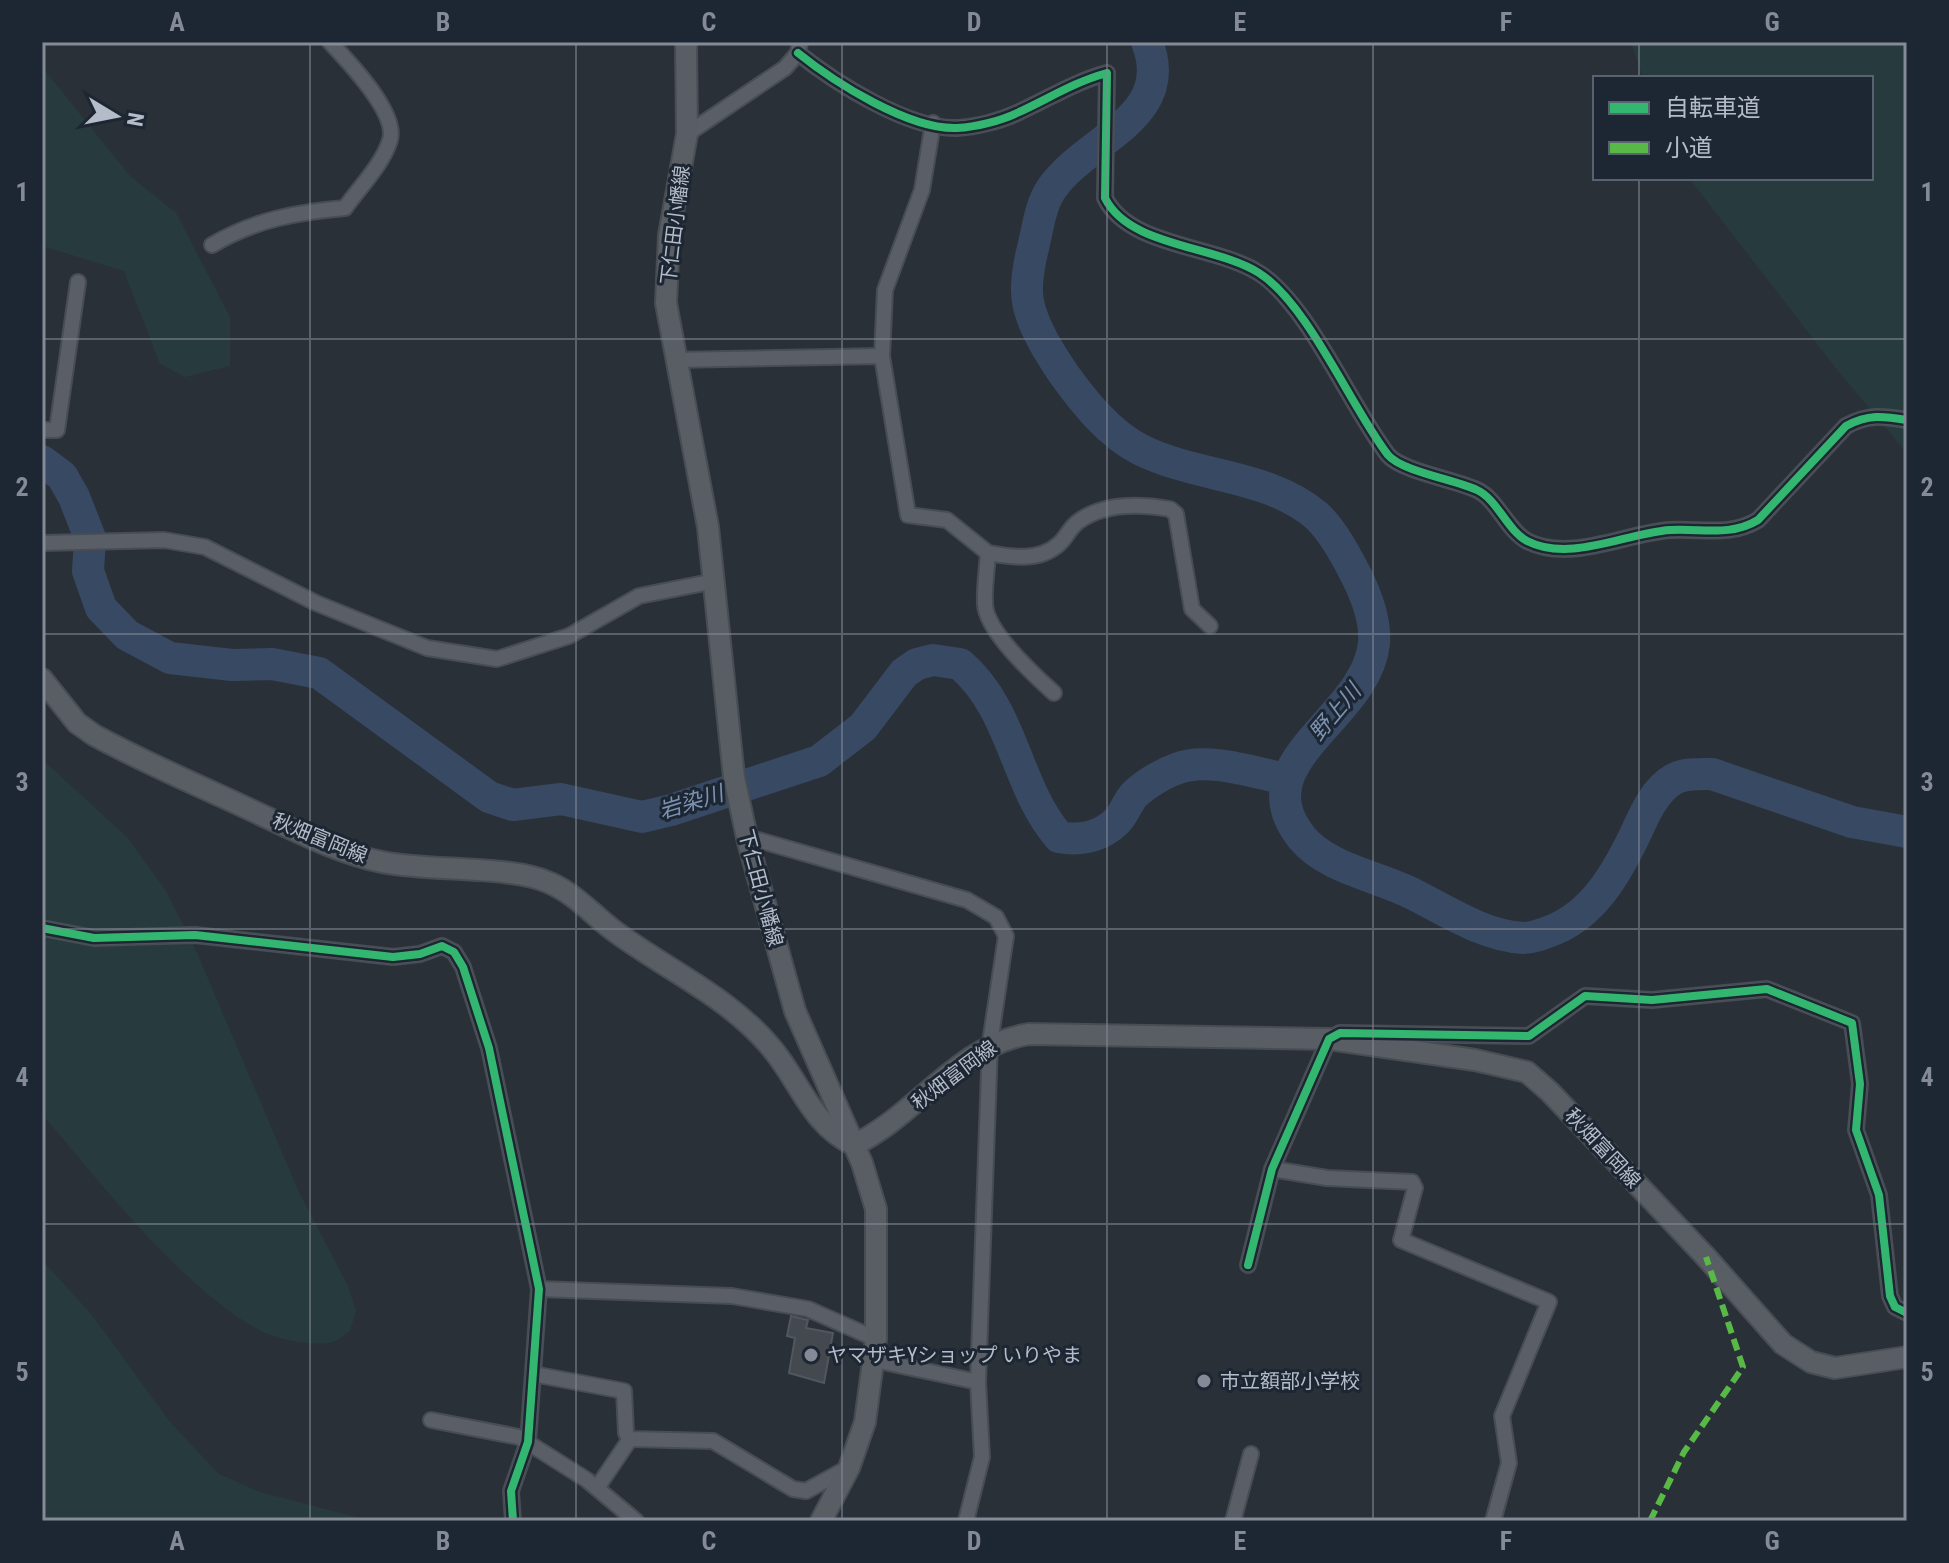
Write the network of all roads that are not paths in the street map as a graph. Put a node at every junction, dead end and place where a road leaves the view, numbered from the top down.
1 (330, 42) edge
2 (686, 42) edge
3 (799, 48) edge
4 (933, 123) junction
5 (687, 134) junction
6 (212, 245) dead end
7 (78, 282) dead end
8 (882, 356) junction
9 (675, 360) junction
10 (1907, 420) edge
11 (42, 430) edge
12 (42, 543) edge
13 (988, 553) junction
14 (715, 581) junction
15 (1210, 626) dead end
16 (42, 679) edge
17 (1054, 693) dead end
18 (748, 842) junction
19 (42, 928) edge
20 (1329, 1039) junction
21 (990, 1043) junction
22 (854, 1145) junction
23 (1272, 1169) junction
24 (1248, 1265) dead end
25 (539, 1289) junction
26 (1907, 1313) edge
27 (876, 1339) junction
28 (1907, 1357) edge
29 (874, 1360) junction
30 (533, 1374) junction
31 (978, 1382) junction
32 (431, 1420) dead end
33 (630, 1439) junction
34 (528, 1442) junction
35 (1251, 1454) dead end
36 (849, 1468) junction
37 (597, 1488) junction
38 (513, 1521) edge
39 (636, 1521) edge
40 (821, 1521) edge
41 (966, 1521) edge
42 (1233, 1521) edge
43 (1493, 1521) edge

1 - 6 street
2 - 5 main road, 下仁田小幡線
3 - 4 street
3 - 5 street
4 - 8 street
4 - 10 street
5 - 9 main road, 下仁田小幡線
7 - 11 street
8 - 9 street
8 - 13 street
9 - 14 main road, 下仁田小幡線
12 - 14 street
13 - 15 street
13 - 17 street
14 - 18 main road, 下仁田小幡線
16 - 22 main road, 秋畑富岡線
18 - 21 street
18 - 22 main road, 下仁田小幡線
19 - 25 street
20 - 21 main road, 秋畑富岡線
20 - 23 street
20 - 26 street
20 - 28 main road, 秋畑富岡線
21 - 22 main road, 秋畑富岡線
21 - 31 street
22 - 27 main road, 下仁田小幡線
23 - 24 street
23 - 43 street
25 - 27 street
25 - 30 street
27 - 29 main road, 下仁田小幡線
29 - 31 street
29 - 36 main road, 下仁田小幡線
30 - 33 street
30 - 34 street
31 - 41 street
32 - 34 street
33 - 36 street
33 - 37 street
34 - 37 street
34 - 38 street
35 - 42 street
36 - 40 main road, 下仁田小幡線
37 - 39 street

